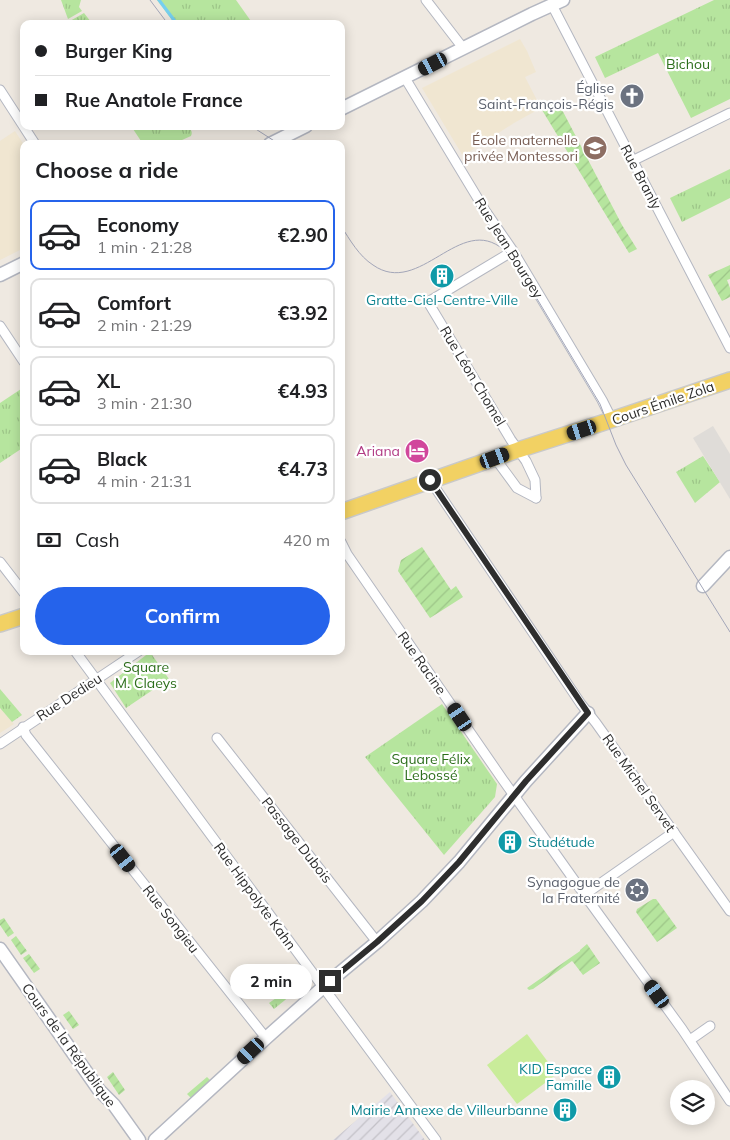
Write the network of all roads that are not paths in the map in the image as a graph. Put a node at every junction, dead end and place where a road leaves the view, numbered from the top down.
1 (426, 0) edge
2 (558, 3) edge
3 (463, 48) junction
4 (405, 78) junction
5 (0, 90) edge
6 (345, 107) edge
7 (730, 113) edge
8 (20, 121) edge
9 (298, 130) edge
10 (278, 140) edge
11 (632, 161) junction
12 (513, 252) junction
13 (20, 265) edge
14 (0, 275) edge
15 (0, 326) edge
16 (730, 348) edge
17 (20, 356) edge
18 (730, 380) edge
19 (612, 420) junction
20 (518, 450) junction
21 (495, 458) junction
22 (430, 480) junction
23 (345, 511) edge
24 (345, 550) edge
25 (730, 557) edge
26 (0, 562) edge
27 (704, 586) dead end
28 (20, 588) edge
29 (20, 617) edge
30 (0, 624) edge
31 (78, 655) edge
32 (133, 655) edge
33 (96, 680) junction
34 (588, 713) junction
35 (23, 727) junction
36 (217, 738) dead end
37 (0, 744) edge
38 (514, 796) junction
39 (674, 832) junction
40 (584, 894) junction
41 (730, 911) edge
42 (377, 942) junction
43 (0, 949) edge
44 (323, 988) junction
45 (710, 1026) dead end
46 (266, 1038) junction
47 (690, 1040) junction
48 (730, 1100) edge
49 (138, 1140) edge
50 (154, 1140) edge
51 (436, 1140) edge

1 - 3 street
2 - 3 street
2 - 11 street, Rue Branly
3 - 4 street
4 - 6 street
4 - 12 street, Rue Jean Bourgey
5 - 8 street
7 - 11 street
9 - 10 street
11 - 16 street, Rue Branly
12 - 19 street, Rue Jean Bourgey
12 - 20 street, Rue Léon Chomel
13 - 14 street
15 - 17 street
18 - 19 main road, Cours Émile Zola
19 - 20 main road, Cours Émile Zola
20 - 21 main road, Cours Émile Zola
20 - 21 street, Rue Léon Chomel
21 - 22 main road, Cours Émile Zola
22 - 23 main road, Cours Émile Zola
22 - 34 street, Rue Michel Servet
24 - 38 street, Rue Racine
25 - 27 street
26 - 28 street
29 - 30 main road
31 - 33 street, Rue Hippolyte Kahn
32 - 33 street, Rue Dedieu
33 - 35 street, Rue Dedieu
33 - 44 street, Rue Hippolyte Kahn
34 - 38 street
34 - 39 street, Rue Michel Servet
35 - 37 street, Rue Dedieu
35 - 46 street, Rue Songieu
36 - 42 street, Passage Dubois
38 - 40 street, Rue Racine
38 - 42 street
39 - 40 street
39 - 41 street, Rue Michel Servet
40 - 47 street, Rue Racine
42 - 44 street
43 - 49 street, Cours de la République
44 - 46 street
44 - 51 street, Rue Hippolyte Kahn
45 - 47 street
46 - 50 street
47 - 48 street, Rue Racine

